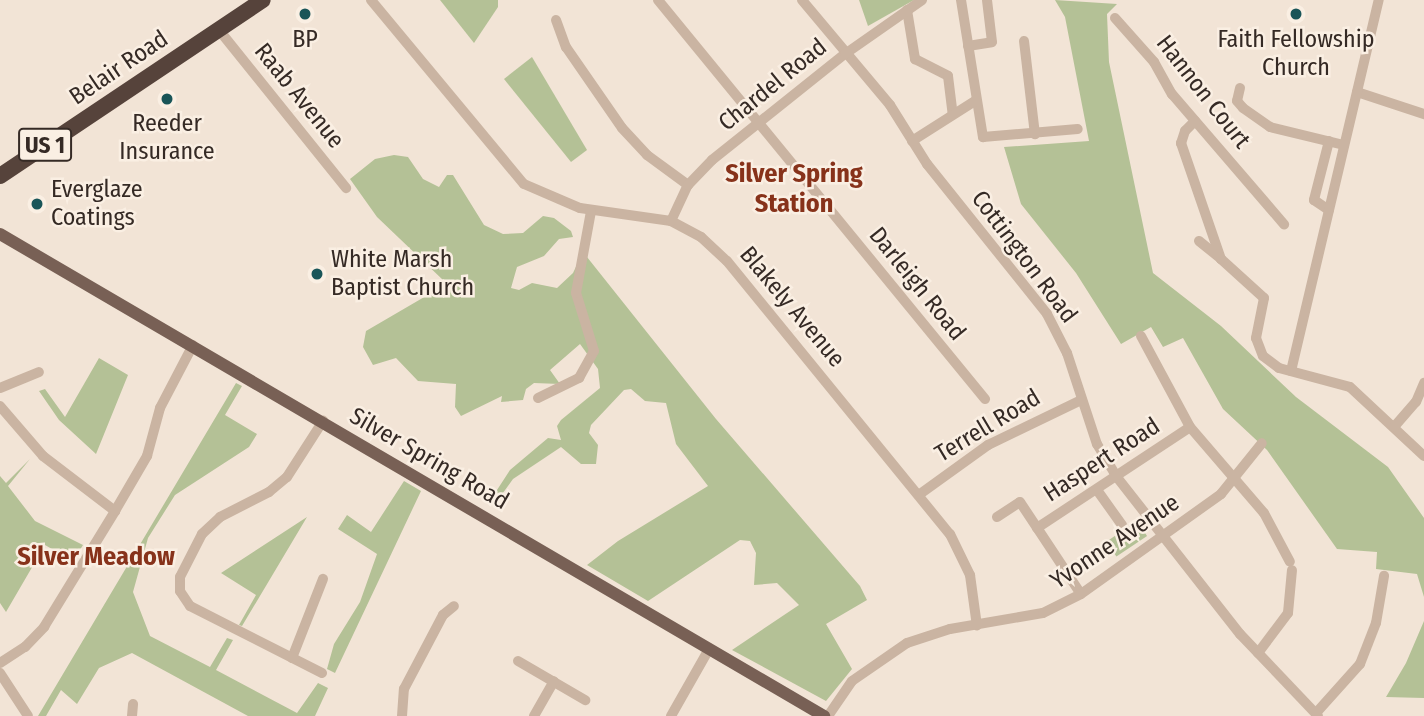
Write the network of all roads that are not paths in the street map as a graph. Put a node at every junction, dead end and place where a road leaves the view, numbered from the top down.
1 (264, 0) edge
2 (370, 0) edge
3 (658, 0) edge
4 (802, 0) edge
5 (922, 0) edge
6 (961, 0) edge
7 (987, 0) edge
8 (1379, 0) edge
9 (907, 10) junction
10 (1115, 18) dead end
11 (556, 20) dead end
12 (219, 30) junction
13 (1024, 41) dead end
14 (968, 46) junction
15 (845, 54) junction
16 (1240, 88) dead end
17 (1357, 92) junction
18 (975, 101) junction
19 (953, 114) junction
20 (1424, 114) edge
21 (1195, 121) junction
22 (758, 122) junction
23 (1078, 129) dead end
24 (1035, 134) junction
25 (912, 141) junction
26 (1329, 141) junction
27 (1344, 145) junction
28 (0, 176) edge
29 (688, 185) junction
30 (346, 188) dead end
31 (1329, 210) junction
32 (592, 211) junction
33 (671, 221) junction
34 (0, 223) edge
35 (1284, 224) dead end
36 (6, 236) edge
37 (1199, 241) dead end
38 (1221, 259) junction
39 (1141, 336) dead end
40 (193, 345) junction
41 (1291, 371) junction
42 (39, 372) dead end
43 (1424, 383) edge
44 (0, 388) edge
45 (538, 398) dead end
46 (985, 399) dead end
47 (1081, 400) junction
48 (0, 406) edge
49 (323, 421) junction
50 (1190, 427) junction
51 (1394, 427) junction
52 (1262, 443) dead end
53 (1424, 456) edge
54 (1116, 476) junction
55 (1235, 481) junction
56 (1097, 490) junction
57 (920, 494) junction
58 (115, 511) junction
59 (997, 517) dead end
60 (1122, 525) dead end
61 (1037, 527) junction
62 (1163, 537) junction
63 (1384, 576) dead end
64 (323, 579) dead end
65 (1081, 594) junction
66 (454, 606) dead end
67 (977, 626) junction
68 (709, 649) junction
69 (1258, 653) junction
70 (292, 658) junction
71 (518, 661) dead end
72 (0, 663) edge
73 (0, 673) edge
74 (322, 673) dead end
75 (554, 681) junction
76 (585, 700) dead end
77 (1317, 715) edge
78 (28, 716) edge
79 (402, 716) edge
80 (534, 716) edge
81 (671, 716) edge
82 (826, 716) edge

1 - 12 highway, Belair Road / US 1
2 - 32 street, Blakely Avenue
3 - 22 street, Darleigh Road
4 - 15 street, Cottington Road
5 - 9 street, Chardel Road
6 - 14 street
7 - 14 street
8 - 17 street
9 - 15 street, Chardel Road
9 - 19 street
10 - 21 street, Hannon Court
11 - 29 street
12 - 28 highway, Belair Road / US 1
12 - 30 street, Raab Avenue
13 - 24 street
14 - 18 street
15 - 22 street, Chardel Road
15 - 25 street, Cottington Road
16 - 26 street
17 - 20 street
17 - 27 street
18 - 19 street
18 - 24 street
19 - 25 street
21 - 35 street, Hannon Court
21 - 38 street
22 - 29 street, Chardel Road
22 - 46 street, Darleigh Road
23 - 24 street
25 - 47 street, Cottington Road
26 - 27 street
26 - 31 street
27 - 31 street
29 - 33 street, Chardel Road
31 - 41 street
32 - 33 street, Blakely Avenue
32 - 45 street
33 - 57 street, Blakely Avenue
34 - 36 main road, Silver Spring Road
36 - 40 main road, Silver Spring Road
37 - 38 street
38 - 41 street
39 - 50 street
40 - 49 main road, Silver Spring Road
40 - 58 street
41 - 51 street
42 - 44 street
43 - 51 street
47 - 54 street, Cottington Road
47 - 57 street, Terrell Road
48 - 58 street
49 - 68 main road, Silver Spring Road
49 - 70 street
50 - 54 street, Haspert Road
50 - 55 street
51 - 53 street
52 - 55 street, Yvonne Avenue
54 - 56 street, Haspert Road
54 - 62 street, Cottington Road
55 - 62 street, Yvonne Avenue
55 - 69 street
56 - 60 street
56 - 61 street, Haspert Road
57 - 67 street, Blakely Avenue
58 - 72 street
59 - 61 street
61 - 65 street
62 - 65 street, Yvonne Avenue
62 - 69 street, Cottington Road
63 - 77 street
64 - 70 street
65 - 67 street, Yvonne Avenue
66 - 79 street
67 - 82 street, Yvonne Avenue
68 - 81 street
68 - 82 main road, Silver Spring Road
69 - 77 street, Cottington Road
70 - 74 street
71 - 75 street
73 - 78 street
75 - 76 street
75 - 80 street

